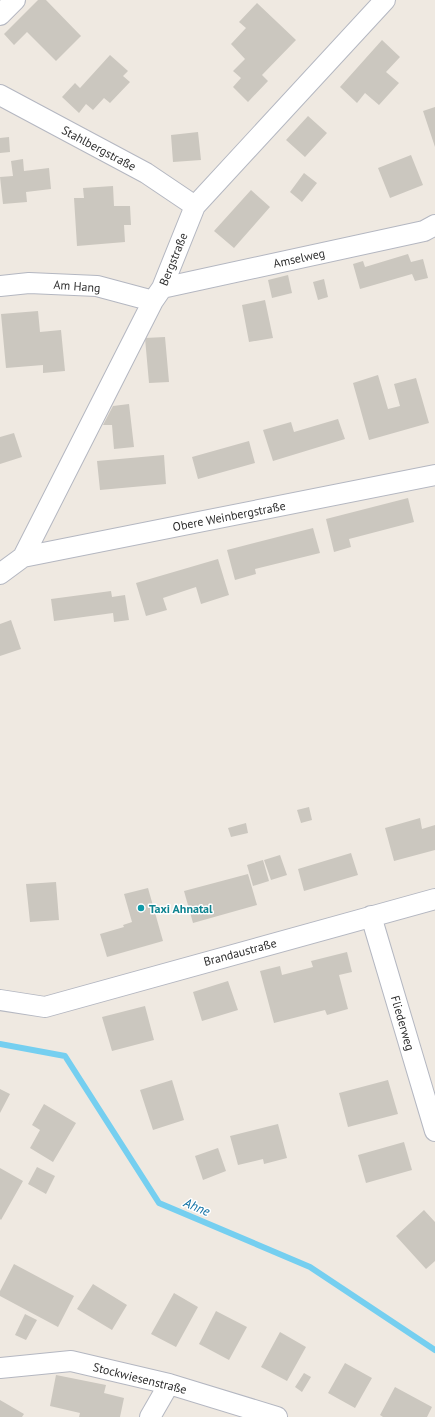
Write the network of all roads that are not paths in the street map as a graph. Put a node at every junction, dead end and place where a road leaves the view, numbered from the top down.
1 (16, 0) edge
2 (385, 0) edge
3 (0, 15) edge
4 (0, 95) edge
5 (195, 206) junction
6 (435, 225) edge
7 (0, 286) edge
8 (158, 294) junction
9 (435, 475) edge
10 (22, 557) junction
11 (0, 574) edge
12 (435, 899) edge
13 (371, 916) junction
14 (0, 1000) edge
15 (435, 1131) edge
16 (0, 1368) edge
17 (169, 1384) junction
18 (150, 1417) edge
19 (277, 1417) edge

1 - 3 street
2 - 5 street, Bergstraße
4 - 5 street, Stahlbergstraße
5 - 8 street, Bergstraße
6 - 8 street, Amselweg
7 - 8 street, Am Hang
8 - 10 street, Bergstraße
9 - 10 street, Obere Weinbergstraße
10 - 11 street, Bergstraße
12 - 13 street, Brandaustraße
13 - 14 street, Brandaustraße
13 - 15 street, Fliederweg
16 - 17 street, Stockwiesenstraße
17 - 18 street
17 - 19 street, Stockwiesenstraße

